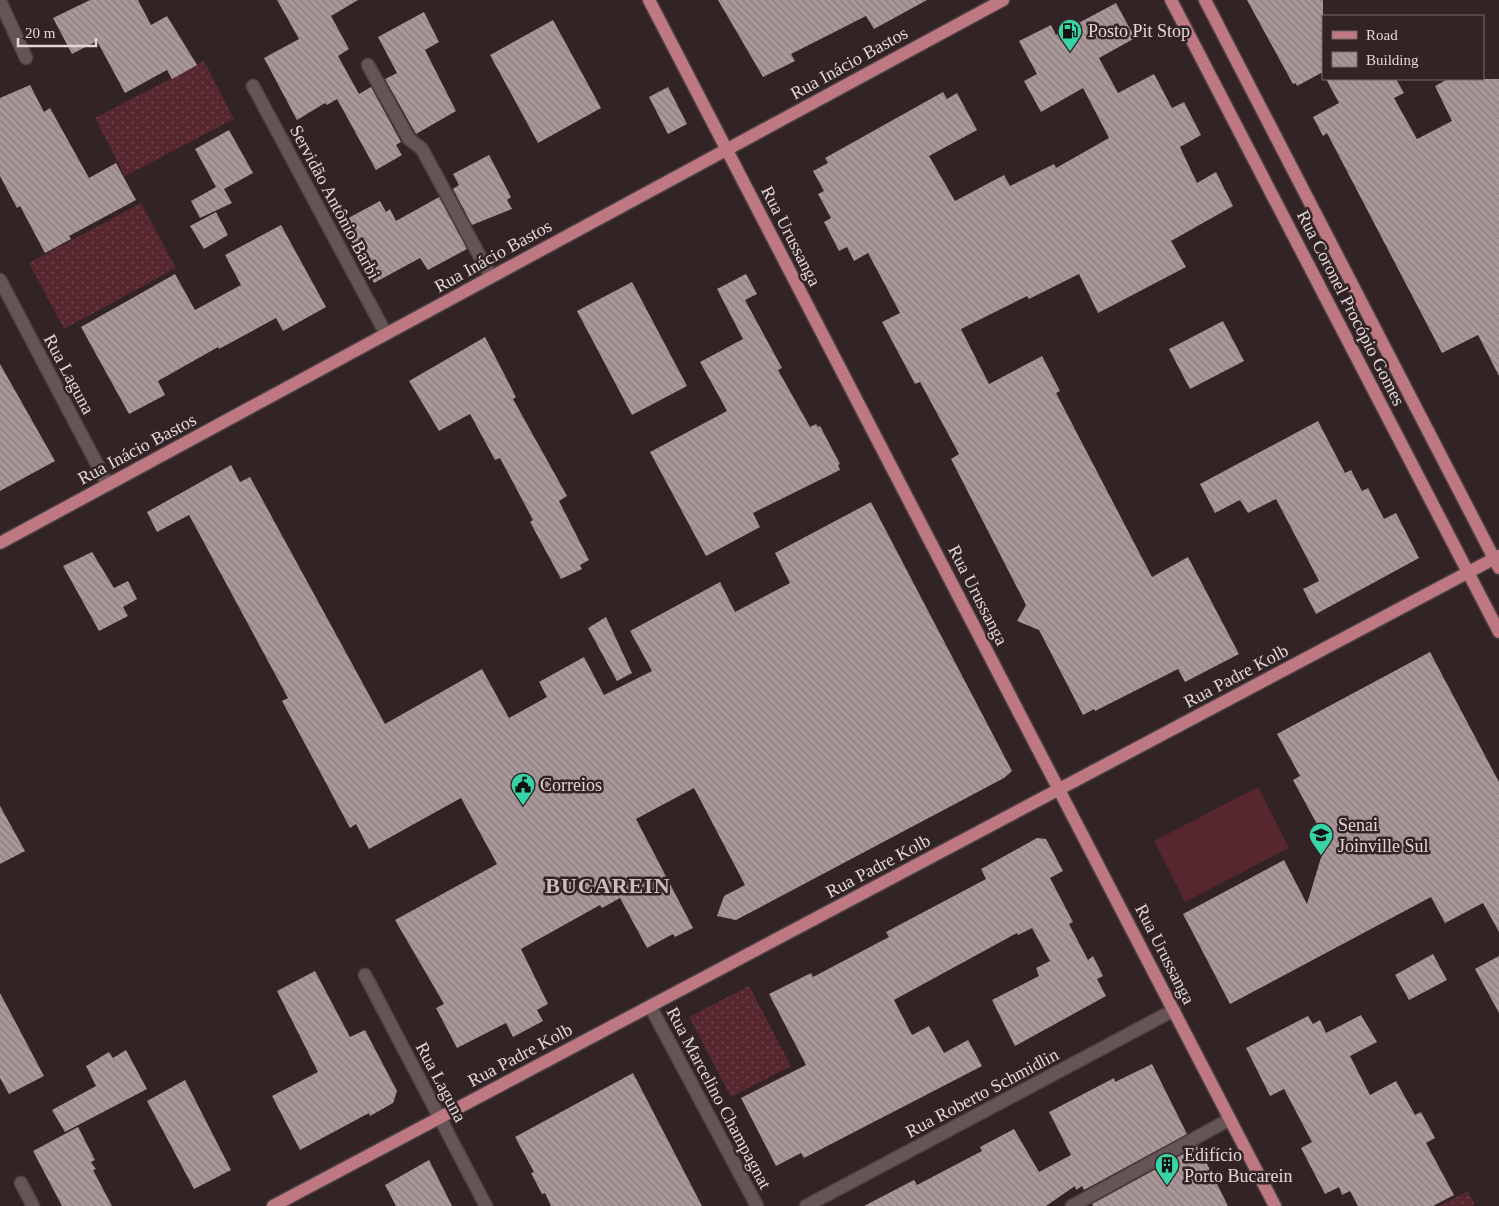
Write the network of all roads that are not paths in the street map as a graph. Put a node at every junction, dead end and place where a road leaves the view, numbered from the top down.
1 (649, 0) edge
2 (1003, 0) edge
3 (1171, 0) edge
4 (1205, 0) edge
5 (0, 1) edge
6 (26, 58) dead end
7 (368, 65) dead end
8 (253, 86) dead end
9 (727, 150) junction
10 (491, 277) junction
11 (0, 280) edge
12 (386, 334) junction
13 (108, 485) junction
14 (0, 543) edge
15 (1497, 561) edge
16 (1468, 573) junction
17 (1499, 632) edge
18 (1059, 790) junction
19 (365, 975) dead end
20 (650, 1006) junction
21 (1174, 1010) junction
22 (440, 1118) junction
23 (1230, 1119) junction
24 (21, 1183) dead end
25 (33, 1206) edge
26 (273, 1206) edge
27 (486, 1206) edge
28 (756, 1206) edge
29 (806, 1206) edge
30 (1072, 1206) edge
31 (1275, 1206) edge

1 - 9 main road, Rua Urussanga
2 - 9 main road, Rua Inácio Bastos
3 - 16 main road, Rua Coronel Procópio Gomes
4 - 15 main road, Rua Coronel Procópio Gomes
5 - 6 street
7 - 10 street
8 - 12 street, Servidão Antônio Barbi
9 - 10 main road, Rua Inácio Bastos
9 - 18 main road, Rua Urussanga
10 - 12 main road, Rua Inácio Bastos
11 - 13 street, Rua Laguna
12 - 13 main road, Rua Inácio Bastos
13 - 14 main road, Rua Inácio Bastos
15 - 16 main road, Rua Padre Kolb
16 - 17 main road, Rua Coronel Procópio Gomes
16 - 18 main road, Rua Padre Kolb
18 - 20 main road, Rua Padre Kolb
18 - 21 main road, Rua Urussanga
19 - 22 street, Rua Laguna
20 - 22 main road, Rua Padre Kolb
20 - 28 street, Rua Marcelino Champagnat
21 - 23 main road, Rua Urussanga
21 - 29 street, Rua Roberto Schmidlin
22 - 26 main road, Rua Padre Kolb
22 - 27 street, Rua Laguna
23 - 30 street
23 - 31 main road, Rua Urussanga
24 - 25 street

